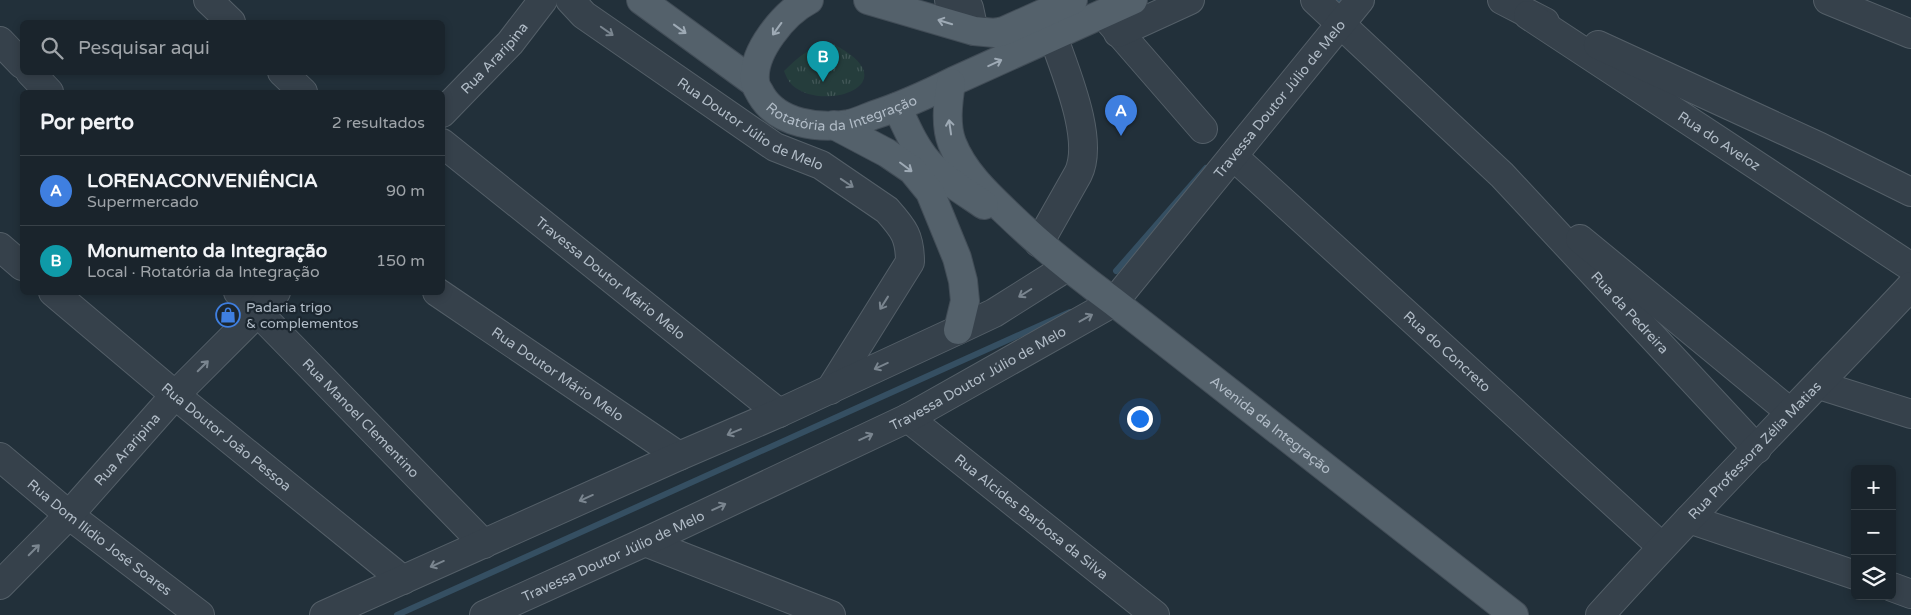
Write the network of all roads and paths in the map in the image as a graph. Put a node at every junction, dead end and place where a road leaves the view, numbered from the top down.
1 (208, 0) edge
2 (543, 0) edge
3 (570, 0) edge
4 (624, 0) edge
5 (809, 0) edge
6 (868, 0) edge
7 (1073, 0) edge
8 (1133, 0) edge
9 (1190, 0) edge
10 (1315, 0) edge
11 (1360, 0) edge
12 (1502, 0) edge
13 (1828, 0) edge
14 (648, 5) edge
15 (970, 10) edge
16 (1528, 15) junction
17 (229, 20) edge
18 (1110, 23) junction
19 (1341, 25) junction
20 (1911, 34) edge
21 (1053, 36) junction
22 (33, 75) edge
23 (285, 75) edge
24 (754, 83) junction
25 (951, 83) junction
26 (47, 90) edge
27 (301, 90) edge
28 (1707, 94) junction
29 (897, 107) junction
30 (445, 110) edge
31 (1691, 122) junction
32 (834, 125) junction
33 (1203, 129) dead end
34 (445, 145) edge
35 (1233, 156) junction
36 (1502, 175) junction
37 (1911, 192) edge
38 (1034, 239) junction
39 (0, 247) edge
40 (20, 264) edge
41 (1067, 267) junction
42 (1911, 267) edge
43 (1911, 286) edge
44 (57, 295) edge
45 (241, 295) edge
46 (273, 295) edge
47 (441, 295) edge
48 (1114, 302) junction
49 (257, 313) junction
50 (1688, 328) junction
51 (958, 330) junction
52 (1664, 351) junction
53 (1819, 385) junction
54 (830, 390) junction
55 (175, 395) junction
56 (1790, 412) junction
57 (779, 414) junction
58 (1911, 414) edge
59 (908, 418) junction
60 (1757, 449) junction
61 (679, 456) junction
62 (0, 457) edge
63 (69, 515) junction
64 (1689, 519) junction
65 (645, 542) junction
66 (484, 544) junction
67 (1662, 547) junction
68 (1851, 574) edge
69 (403, 580) junction
70 (0, 585) edge
71 (1896, 588) edge
72 (1911, 594) edge
73 (1153, 614) edge
74 (200, 615) edge
75 (324, 615) edge
76 (484, 615) edge
77 (831, 615) edge
78 (1514, 615) edge
79 (1600, 615) edge

1 - 17 street
2 - 30 street, Rua Araripina
3 -> 54 street, Rua Doutor Júlio de Melo
4 - 14 street
5 -> 24 main road, Rotatória da Integração
15 -> 6 main road
7 - 15 main road
8 - 18 main road, Rotatória da Integração
9 - 18 street
10 - 19 street, Rua da Pedreira
11 - 19 street, Travessa Doutor Júlio de Melo
12 - 16 street, Rua do Aveloz
13 - 20 street
14 -> 24 main road
16 - 28 street, Rua do Aveloz
16 - 31 street, Rua do Aveloz
18 - 21 main road, Rotatória da Integração
18 - 33 street
19 - 35 street, Travessa Doutor Júlio de Melo
19 - 36 street, Rua da Pedreira
25 -> 21 main road, Rotatória da Integração
21 - 38 street
22 - 26 street
23 - 27 street
24 - 32 main road, Rotatória da Integração
25 - 29 main road, Rotatória da Integração
38 -> 25 main road, Avenida da Integração
28 - 31 street
28 - 37 street, Rua do Aveloz
29 - 32 main road, Rotatória da Integração
29 - 38 main road, Avenida da Integração
31 - 42 street, Rua do Aveloz
32 -> 51 main road
34 - 57 street, Travessa Doutor Mário Melo
35 - 48 street, Travessa Doutor Júlio de Melo
35 - 67 street, Rua do Concreto
36 - 50 street, Rua da Pedreira
36 - 52 street, Rua da Pedreira
38 - 41 main road, Avenida da Integração
39 - 40 street
41 - 48 main road, Avenida da Integração
41 -> 51 street
43 - 53 street, Rua Professora Zélia Matias
44 - 55 street, Rua Doutor João Pessoa
45 - 49 street, Rua Manoel Clementino
46 - 49 street, Rua Araripina
47 - 61 street, Rua Doutor Mário Melo
59 -> 48 street, Travessa Doutor Júlio de Melo
48 - 78 main road, Avenida da Integração
55 -> 49 street, Rua Araripina
49 - 66 street, Rua Manoel Clementino
50 - 52 street
50 - 56 street, Rua da Pedreira
51 -> 54 street
52 - 60 street, Rua da Pedreira
53 - 56 street, Rua Professora Zélia Matias
53 - 58 street
54 - 57 street
55 - 63 street, Rua Araripina
55 - 69 street, Rua Doutor João Pessoa
56 - 60 street, Rua Professora Zélia Matias
57 -> 61 street
65 -> 59 street, Travessa Doutor Júlio de Melo
59 - 73 street, Rua Alcides Barbosa da Silva
60 - 64 street, Rua Professora Zélia Matias
61 -> 66 street
62 - 63 street, Rua Dom Ilídio José Soares
70 -> 63 street, Rua Araripina
63 - 74 street, Rua Dom Ilídio José Soares
64 - 67 street, Rua Professora Zélia Matias
64 - 68 street
65 - 76 street, Travessa Doutor Júlio de Melo
65 - 77 street
66 -> 69 street
67 - 79 street, Rua Professora Zélia Matias
69 - 75 street
71 - 72 street

